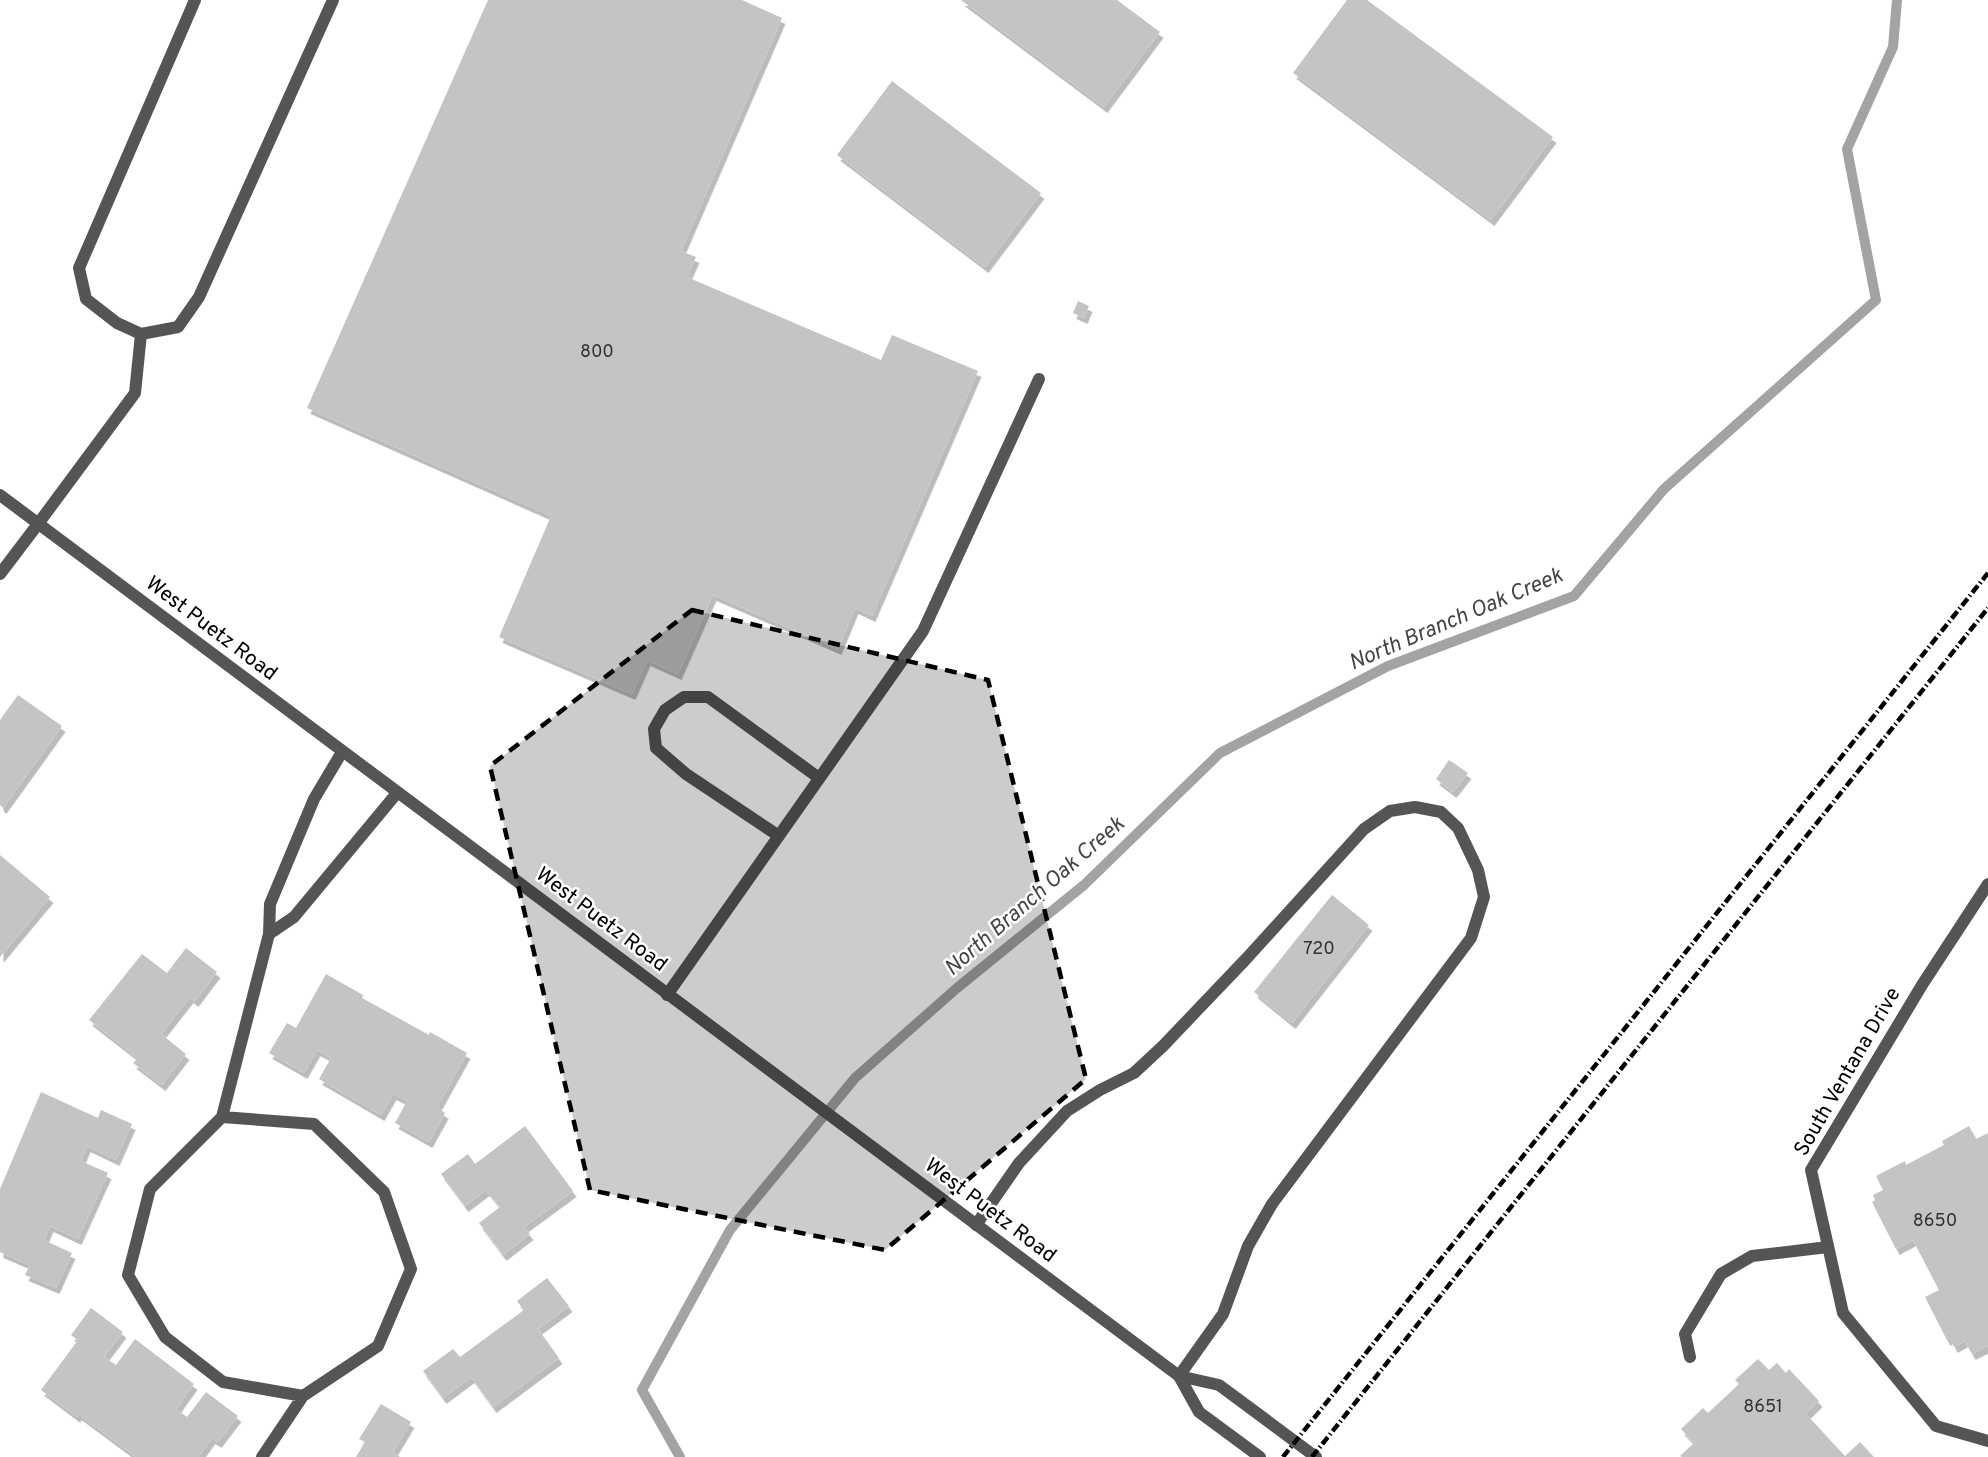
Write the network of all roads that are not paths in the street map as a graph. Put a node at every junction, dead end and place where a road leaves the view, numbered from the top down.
1 (195, 0) edge
2 (333, 0) edge
3 (141, 334) junction
4 (1038, 379) dead end
5 (0, 495) edge
6 (38, 524) junction
7 (0, 574) edge
8 (342, 752) junction
9 (819, 778) junction
10 (398, 793) junction
11 (779, 836) junction
12 (1988, 884) edge
13 (269, 934) junction
14 (667, 994) junction
15 (222, 1117) junction
16 (976, 1225) junction
17 (1828, 1247) junction
18 (1690, 1357) dead end
19 (1179, 1376) junction
20 (303, 1396) junction
21 (1988, 1441) edge
22 (261, 1457) edge
23 (1260, 1457) edge
24 (1316, 1457) edge

1 - 3 street
2 - 3 street
3 - 6 street
4 - 9 street
5 - 6 street, West Puetz Road
6 - 7 street
6 - 8 street, West Puetz Road
8 - 10 street, West Puetz Road
8 - 13 street
9 - 11 street
9 - 11 street
10 - 13 street
10 - 14 street, West Puetz Road
11 - 14 street
12 - 17 street, South Ventana Drive
13 - 15 street
14 - 16 street, West Puetz Road
15 - 20 street
15 - 20 street
16 - 19 street, West Puetz Road
16 - 19 street
17 - 18 street
17 - 21 street, South Ventana Drive
19 - 23 street, West Puetz Road
19 - 24 street, West Puetz Road
20 - 22 street

